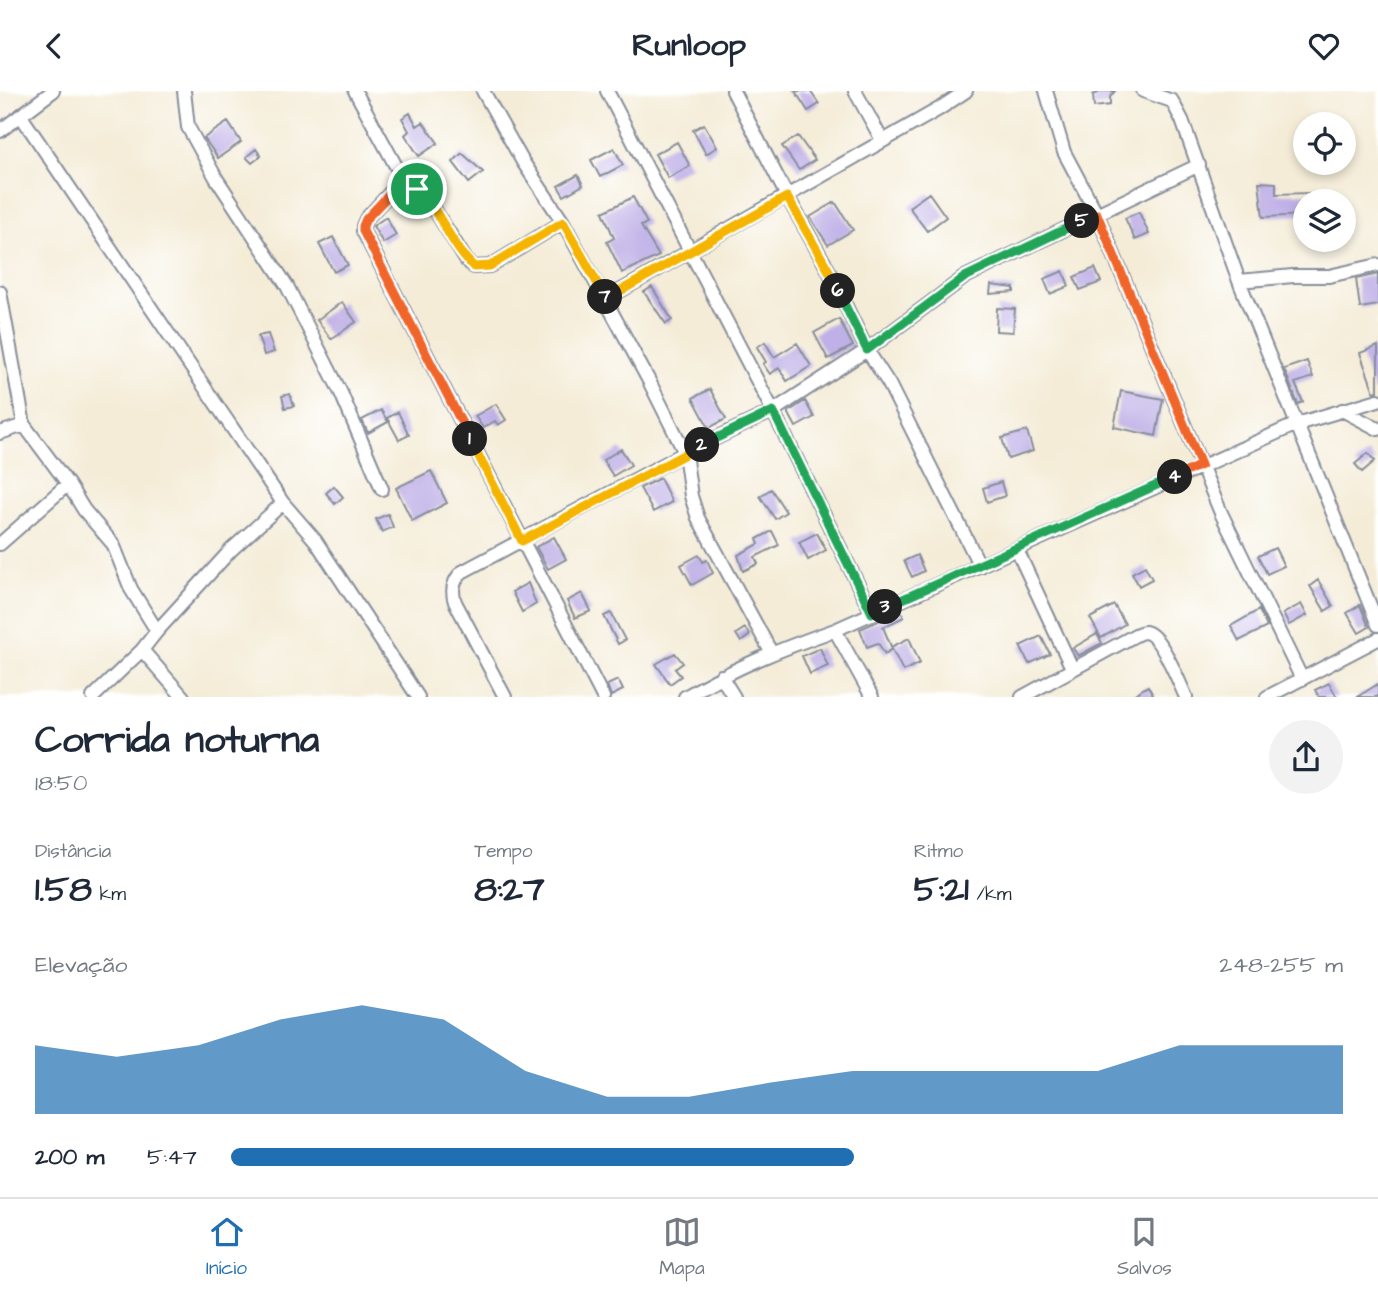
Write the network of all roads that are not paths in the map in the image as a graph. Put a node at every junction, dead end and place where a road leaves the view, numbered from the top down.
1 (53, 91) edge
2 (184, 91) edge
3 (355, 91) edge
4 (483, 91) edge
5 (607, 91) edge
6 (733, 91) edge
7 (855, 91) edge
8 (966, 91) edge
9 (1046, 91) edge
10 (1143, 91) edge
11 (21, 115) junction
12 (0, 131) edge
13 (882, 140) junction
14 (1199, 165) junction
15 (403, 180) junction
16 (787, 197) junction
17 (1097, 214) junction
18 (563, 222) junction
19 (692, 251) junction
20 (1378, 265) edge
21 (1239, 281) junction
22 (0, 292) edge
23 (606, 299) junction
24 (867, 350) junction
25 (1378, 400) edge
26 (1342, 410) junction
27 (773, 411) junction
28 (1297, 424) junction
29 (24, 425) junction
30 (1378, 429) edge
31 (0, 433) edge
32 (685, 453) junction
33 (1201, 465) junction
34 (68, 484) junction
35 (382, 489) dead end
36 (283, 503) junction
37 (522, 541) junction
38 (0, 544) edge
39 (1017, 549) junction
40 (980, 566) junction
41 (872, 613) junction
42 (1378, 625) edge
43 (835, 629) junction
44 (157, 631) junction
45 (1378, 639) edge
46 (142, 650) junction
47 (771, 652) junction
48 (1072, 668) junction
49 (721, 676) junction
50 (1302, 679) junction
51 (93, 697) edge
52 (183, 697) edge
53 (418, 697) edge
54 (505, 697) edge
55 (603, 697) edge
56 (685, 697) edge
57 (734, 697) edge
58 (872, 697) edge
59 (1022, 697) edge
60 (1186, 697) edge
61 (1267, 697) edge

1 - 11 street
2 - 35 street
3 - 15 street
4 - 18 street
5 - 19 street
6 - 16 street
7 - 13 street
8 - 13 street
9 - 17 street
10 - 14 street
11 - 12 street
11 - 36 street
13 - 16 street
14 - 17 street
14 - 21 street
15 - 18 street
15 - 37 street
16 - 19 street
16 - 24 street
17 - 24 street
17 - 33 street
18 - 23 street
19 - 23 street
19 - 27 street
20 - 21 street
21 - 28 street
22 - 29 street
23 - 32 street
24 - 27 street
24 - 40 street
25 - 26 street
26 - 28 street
26 - 30 street
27 - 32 street
27 - 41 street
28 - 33 street
28 - 42 street
29 - 31 street
29 - 34 street
32 - 37 street
32 - 47 street
33 - 39 street
33 - 50 street
34 - 38 street
34 - 44 street
36 - 44 street
36 - 53 street
37 - 54 street
37 - 55 street
39 - 40 street
39 - 48 street
40 - 41 street
41 - 43 street
43 - 47 street
43 - 58 street
44 - 46 street
45 - 50 street
46 - 51 street
46 - 52 street
47 - 49 street
48 - 59 street
48 - 60 street
49 - 56 street
49 - 57 street
50 - 61 street

